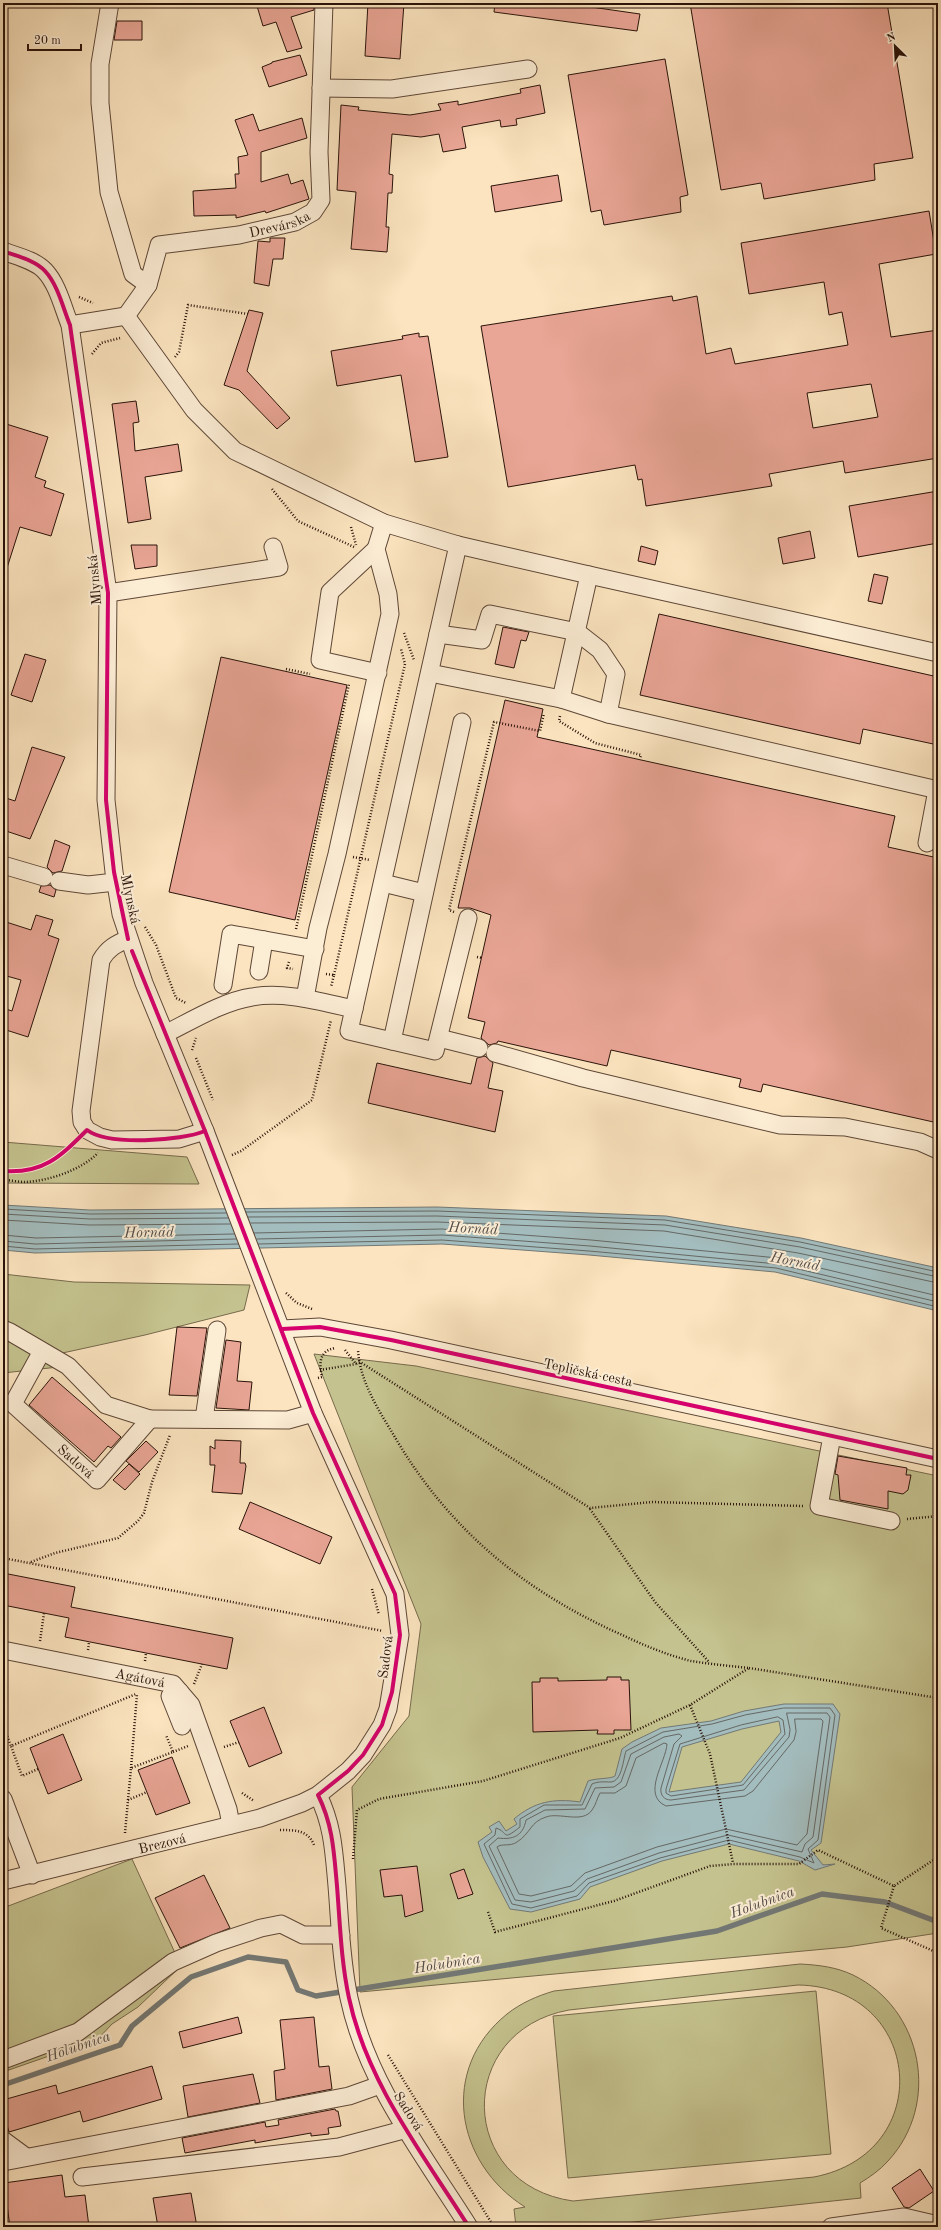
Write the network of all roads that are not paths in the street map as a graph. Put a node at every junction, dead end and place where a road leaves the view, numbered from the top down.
1 (110, 3) edge
2 (324, 3) edge
3 (528, 69) dead end
4 (321, 88) junction
5 (3, 251) edge
6 (148, 285) junction
7 (126, 316) junction
8 (70, 325) junction
9 (384, 523) junction
10 (458, 545) junction
11 (273, 547) dead end
12 (376, 549) junction
13 (588, 575) junction
14 (108, 593) junction
15 (577, 632) junction
16 (438, 634) junction
17 (938, 653) edge
18 (378, 673) junction
19 (430, 673) junction
20 (561, 699) junction
21 (608, 714) junction
22 (462, 722) dead end
23 (938, 790) edge
24 (927, 843) dead end
25 (3, 865) edge
26 (115, 882) junction
27 (383, 883) junction
28 (424, 893) junction
29 (465, 916) road end
30 (128, 939) junction
31 (264, 940) junction
32 (315, 949) junction
33 (259, 971) dead end
34 (223, 985) dead end
35 (304, 998) junction
36 (354, 1009) junction
37 (165, 1034) junction
38 (439, 1038) junction
39 (392, 1041) junction
40 (205, 1132) junction
41 (938, 1150) edge
42 (3, 1329) edge
43 (282, 1329) junction
44 (217, 1330) dead end
45 (42, 1351) junction
46 (8, 1402) edge
47 (313, 1413) junction
48 (150, 1418) junction
49 (204, 1419) junction
50 (832, 1436) junction
51 (938, 1459) edge
52 (891, 1521) road end
53 (3, 1650) edge
54 (180, 1692) junction
55 (182, 1726) dead end
56 (318, 1795) junction
57 (3, 1799) edge
58 (231, 1825) junction
59 (32, 1875) junction
60 (3, 1882) edge
61 (341, 1935) junction
62 (3, 2060) edge
63 (380, 2085) junction
64 (407, 2129) junction
65 (3, 2140) edge
66 (26, 2157) junction
67 (3, 2162) edge
68 (82, 2177) dead end
69 (934, 2224) edge
70 (469, 2227) edge
71 (831, 2227) edge

1 - 6 street
2 - 4 street, Drevárska
3 - 4 street
4 - 6 street, Drevárska
5 - 8 street, Mlynská
6 - 7 street, Drevárska
7 - 8 street
7 - 9 street
8 - 14 street, Mlynská
9 - 10 street
9 - 12 street
10 - 13 street
10 - 16 street
11 - 14 street
12 - 18 street
12 - 18 street
13 - 15 street
13 - 17 street
14 - 26 street, Mlynská
15 - 16 street
15 - 20 street
15 - 21 street
16 - 19 street
18 - 32 street
19 - 20 street
19 - 27 street
20 - 21 street
21 - 23 street
22 - 28 street
23 - 24 street
25 - 26 street
26 - 30 street, Mlynská
27 - 28 street
27 - 36 street
28 - 39 street
29 - 38 street
30 - 37 street, Mlynská
30 - 40 street
31 - 32 street
31 - 33 street
31 - 34 street
32 - 35 street
35 - 36 street
35 - 37 street
36 - 39 street
37 - 40 street, Mlynská
38 - 39 street
38 - 41 street
40 - 43 street, Mlynská
42 - 45 street
43 - 47 street, Sadová
43 - 50 street, Tepličská cesta
44 - 49 street
45 - 46 street, Sadová
45 - 48 street
46 - 48 street, Sadová
47 - 49 street
47 - 56 street, Sadová
48 - 49 street
50 - 51 street, Tepličská cesta
50 - 52 street
53 - 54 street, Agátová
54 - 55 street
54 - 58 street, Agátová
56 - 58 street, Brezová
56 - 61 street
57 - 59 street
58 - 59 street, Brezová
59 - 60 street, Brezová
61 - 62 street
61 - 63 street, Sadová
63 - 64 street, Sadová
63 - 66 street
64 - 68 street
64 - 70 street, Sadová
65 - 66 street
66 - 67 street
69 - 71 street

